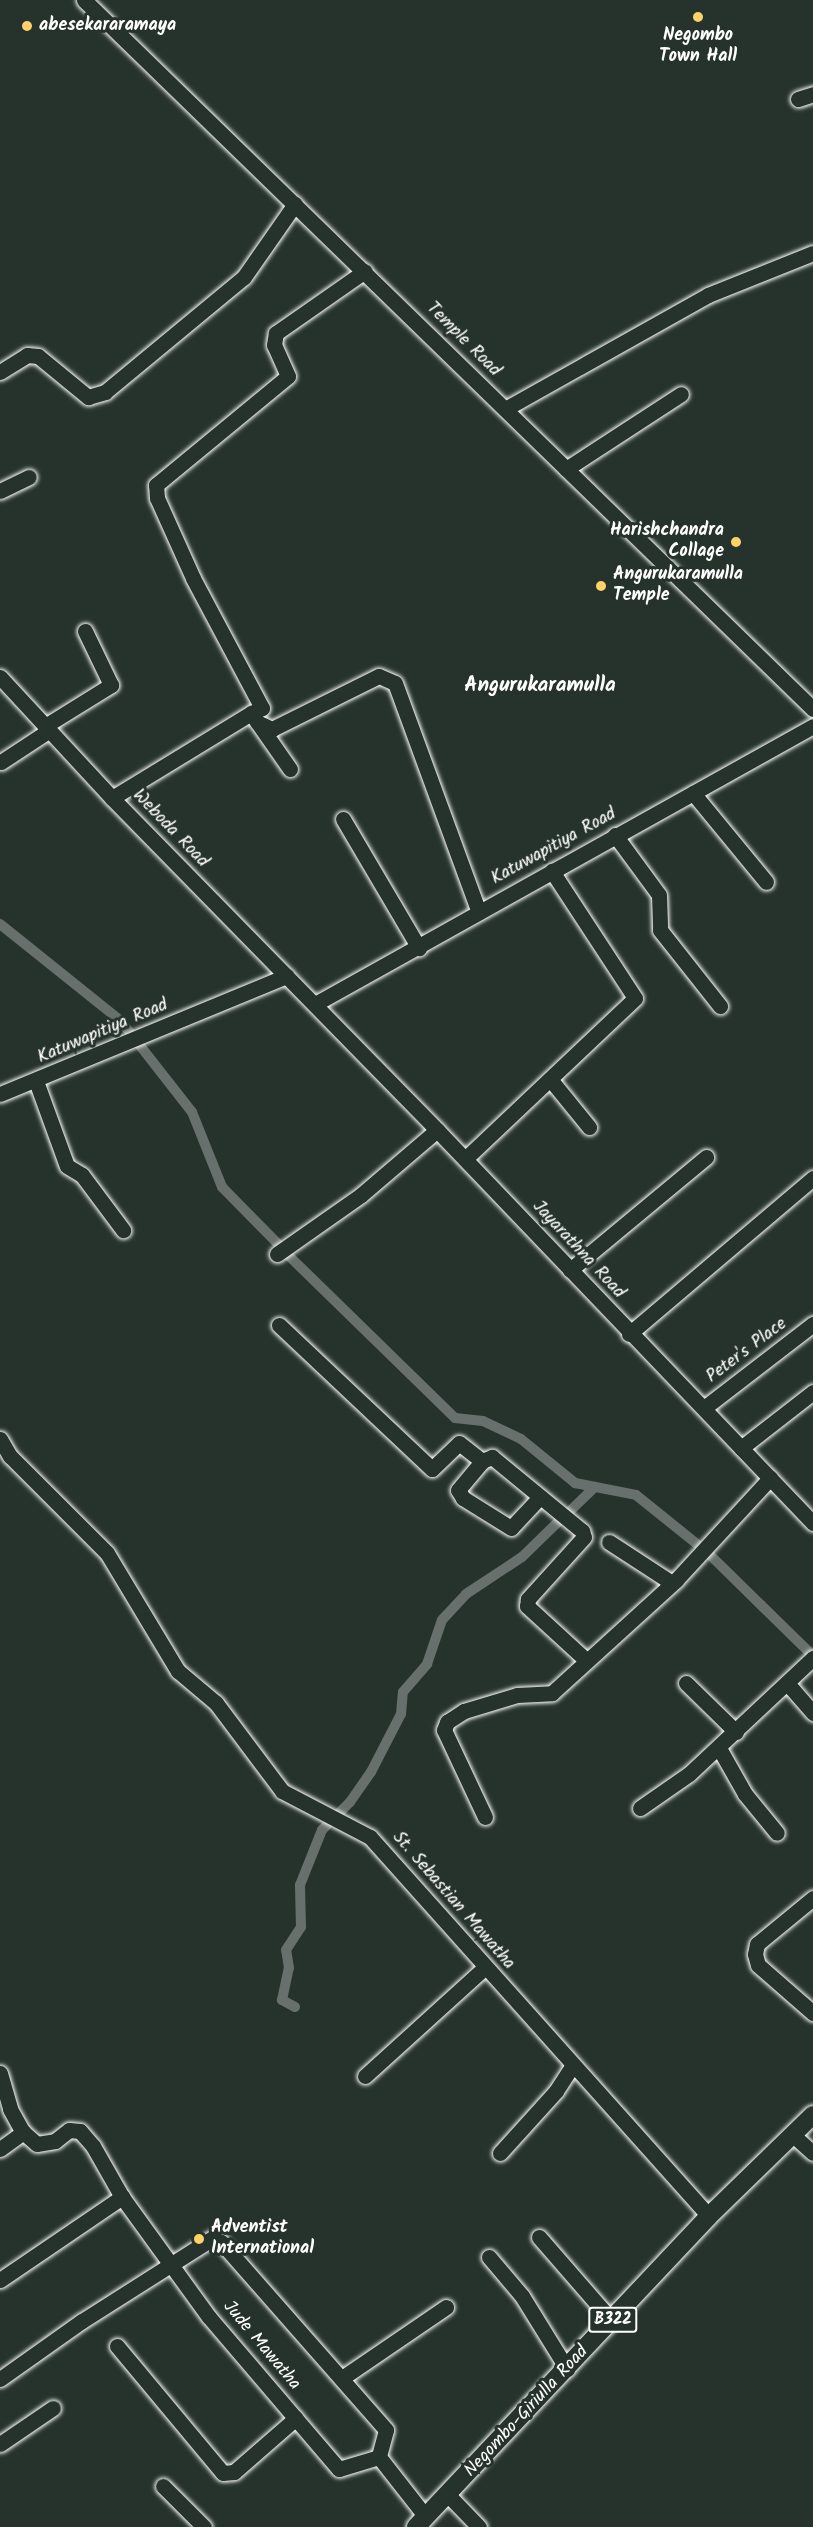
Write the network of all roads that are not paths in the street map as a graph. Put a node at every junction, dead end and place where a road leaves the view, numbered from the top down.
1 (84, 0) edge
2 (813, 94) edge
3 (798, 99) dead end
4 (295, 204) junction
5 (813, 253) edge
6 (365, 271) junction
7 (0, 372) edge
8 (681, 394) dead end
9 (505, 409) junction
10 (566, 469) junction
11 (29, 477) dead end
12 (0, 491) edge
13 (85, 631) dead end
14 (0, 677) edge
15 (813, 709) edge
16 (254, 718) junction
17 (813, 726) edge
18 (46, 728) junction
19 (1, 762) edge
20 (290, 770) dead end
21 (693, 793) junction
22 (112, 798) junction
23 (343, 819) dead end
24 (615, 835) junction
25 (552, 871) junction
26 (766, 882) dead end
27 (480, 912) junction
28 (419, 948) junction
29 (287, 976) junction
30 (315, 1004) junction
31 (720, 1006) dead end
32 (550, 1079) junction
33 (36, 1081) junction
34 (0, 1094) edge
35 (589, 1127) dead end
36 (437, 1130) junction
37 (706, 1157) dead end
38 (465, 1159) junction
39 (813, 1178) edge
40 (123, 1230) dead end
41 (277, 1254) dead end
42 (570, 1270) junction
43 (813, 1324) edge
44 (279, 1325) dead end
45 (629, 1334) junction
46 (813, 1392) edge
47 (704, 1408) junction
48 (0, 1439) edge
49 (741, 1448) junction
50 (482, 1461) junction
51 (770, 1478) junction
52 (540, 1497) junction
53 (813, 1523) edge
54 (609, 1542) dead end
55 (672, 1583) junction
56 (813, 1658) edge
57 (587, 1661) junction
58 (686, 1683) dead end
59 (787, 1683) junction
60 (813, 1713) edge
61 (736, 1732) junction
62 (719, 1748) junction
63 (640, 1808) dead end
64 (485, 1817) dead end
65 (777, 1833) dead end
66 (813, 1898) edge
67 (485, 1967) junction
68 (813, 2013) edge
69 (573, 2065) junction
70 (0, 2073) edge
71 (365, 2076) dead end
72 (5, 2110) edge
73 (813, 2115) edge
74 (23, 2132) junction
75 (794, 2136) junction
76 (0, 2149) edge
77 (500, 2153) dead end
78 (813, 2153) edge
79 (122, 2197) junction
80 (709, 2216) junction
81 (539, 2237) dead end
82 (489, 2257) dead end
83 (171, 2266) junction
84 (0, 2280) edge
85 (446, 2307) dead end
86 (612, 2321) junction
87 (117, 2346) dead end
88 (567, 2368) junction
89 (342, 2378) junction
90 (0, 2379) edge
91 (53, 2408) dead end
92 (296, 2418) junction
93 (0, 2444) edge
94 (379, 2457) junction
95 (163, 2486) dead end
96 (448, 2496) junction
97 (421, 2522) edge
98 (204, 2527) edge
99 (479, 2527) edge

1 - 4 street, Temple Road
2 - 3 street
4 - 6 street, Temple Road
4 - 7 street
5 - 9 street
6 - 9 street, Temple Road
6 - 16 street
8 - 10 street
9 - 10 street, Temple Road
10 - 15 street, Temple Road
11 - 12 street
13 - 18 street
14 - 18 street, Weboda Road
16 - 20 street
16 - 22 street
16 - 27 street
17 - 21 street, Katuwapitiya Road
18 - 19 street
18 - 22 street, Weboda Road
21 - 24 street, Katuwapitiya Road
21 - 26 street
22 - 29 street, Weboda Road
23 - 28 street
24 - 25 street, Katuwapitiya Road
24 - 31 street
25 - 27 street, Katuwapitiya Road
25 - 32 street
27 - 28 street, Katuwapitiya Road
28 - 30 street, Katuwapitiya Road
29 - 30 street, Weboda Road
29 - 33 street, Katuwapitiya Road
30 - 36 street, Jayarathna Road
32 - 35 street
32 - 38 street
33 - 34 street, Katuwapitiya Road
33 - 40 street
36 - 38 street, Jayarathna Road
36 - 41 street
37 - 42 street
38 - 42 street, Jayarathna Road
39 - 45 street
42 - 45 street, Jayarathna Road
43 - 47 street, Peter's Place
44 - 50 street
45 - 47 street, Jayarathna Road
46 - 49 street
47 - 49 street, Jayarathna Road
48 - 67 street, St. Sebastian Mawatha
49 - 51 street, Jayarathna Road
50 - 52 street
50 - 52 street
51 - 53 street, Jayarathna Road
51 - 55 street
52 - 57 street
54 - 55 street
55 - 57 street
56 - 59 street
57 - 64 street
58 - 61 street
59 - 60 street
59 - 61 street
61 - 62 street
62 - 63 street
62 - 65 street
66 - 68 street
67 - 69 street, St. Sebastian Mawatha
67 - 71 street
69 - 77 street
69 - 80 street, St. Sebastian Mawatha
70 - 72 street
72 - 74 street
73 - 75 main road, Negombo-Giriulla Road / B322
74 - 76 street
74 - 79 street, Jude Mawatha
75 - 78 street
75 - 80 main road, Negombo-Giriulla Road / B322
79 - 83 street, Jude Mawatha
79 - 84 street
80 - 86 main road, Negombo-Giriulla Road / B322
81 - 86 street
82 - 88 street
83 - 89 street
83 - 90 street
83 - 92 street, Jude Mawatha
85 - 89 street
86 - 88 main road, Negombo-Giriulla Road / B322
87 - 92 street
88 - 96 main road, Negombo-Giriulla Road / B322
89 - 94 street
91 - 93 street
92 - 94 street, Jude Mawatha
94 - 97 street
95 - 98 street
96 - 97 main road, Negombo-Giriulla Road / B322
96 - 99 street

